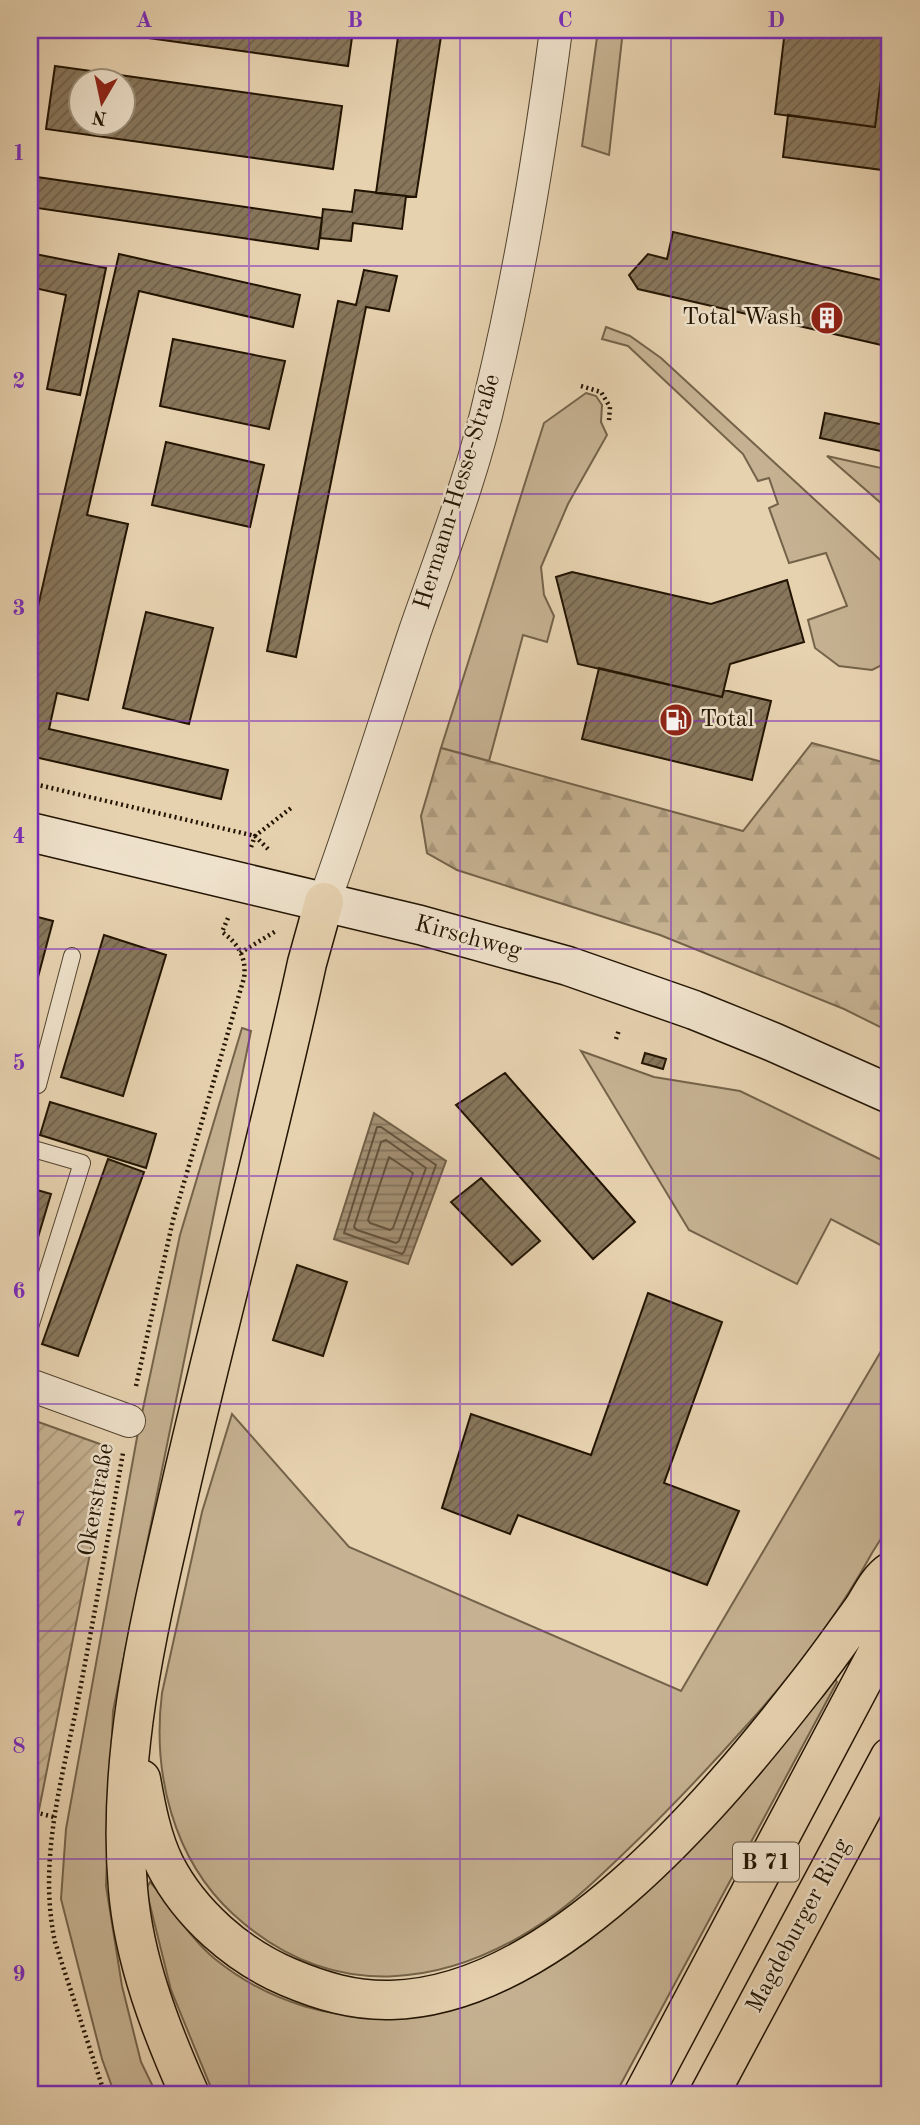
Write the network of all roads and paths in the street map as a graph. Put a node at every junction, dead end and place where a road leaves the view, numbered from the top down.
1 (556, 30) edge
2 (581, 386) dead end
3 (609, 420) dead end
4 (30, 783) edge
5 (291, 808) dead end
6 (30, 832) edge
7 (324, 902) junction
8 (226, 922) dead end
9 (72, 956) dead end
10 (619, 1030) dead end
11 (616, 1039) dead end
12 (30, 1082) edge
13 (890, 1094) edge
14 (30, 1148) edge
15 (30, 1327) edge
16 (30, 1385) edge
17 (129, 1421) junction
18 (890, 1572) edge
19 (890, 1629) edge
20 (134, 1721) junction
21 (890, 1757) edge
22 (30, 1811) edge
23 (54, 1816) junction
24 (105, 2095) edge
25 (190, 2095) edge
26 (643, 2095) edge
27 (709, 2095) edge

1 - 7 street, Hermann-Hesse-Straße
2 - 3 path
4 - 5 path
6 - 7 main road, Kirschweg
7 - 13 main road, Kirschweg
7 - 20 highway
8 - 17 path, Okerstraße
9 - 12 lane
10 - 11 path
14 - 15 lane
16 - 17 street
17 - 23 path, Okerstraße
18 - 20 highway
19 - 26 highway, B 71
20 - 25 highway
21 - 27 highway, Magdeburger Ring / B 71
22 - 23 path
23 - 24 path, Okerstraße

